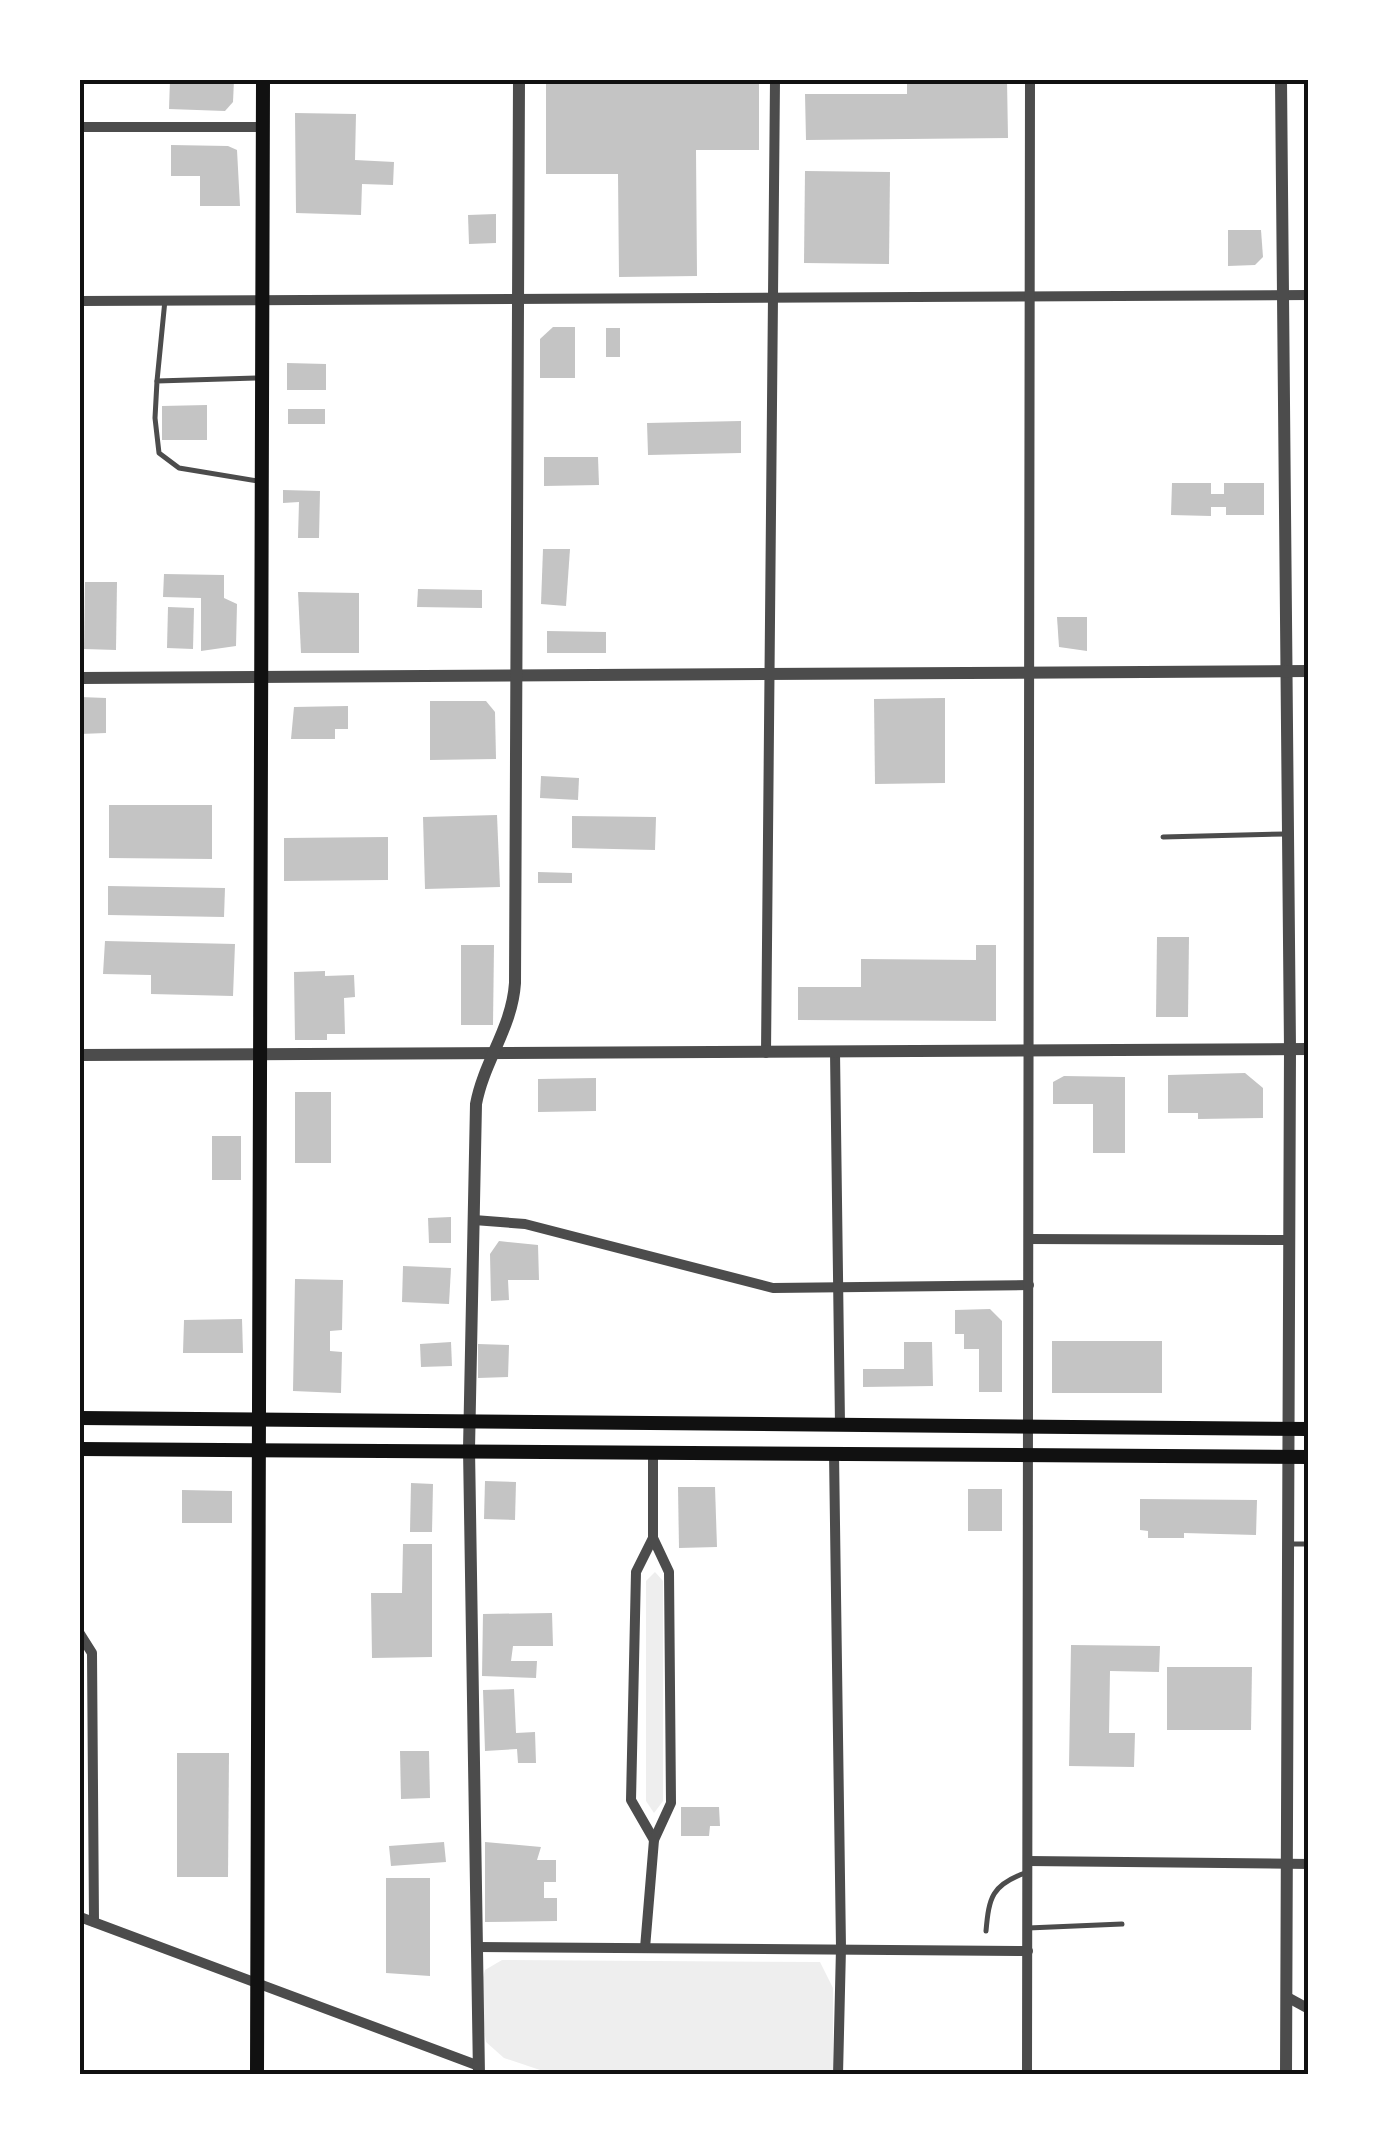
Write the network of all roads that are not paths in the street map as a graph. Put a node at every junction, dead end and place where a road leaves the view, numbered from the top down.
1 (263, 80) edge
2 (519, 80) edge
3 (775, 80) edge
4 (1030, 80) edge
5 (1282, 85) edge
6 (80, 127) edge
7 (263, 127) junction
8 (1282, 295) junction
9 (1309, 295) edge
10 (1028, 296) junction
11 (773, 298) junction
12 (518, 299) junction
13 (165, 300) junction
14 (263, 300) junction
15 (80, 301) edge
16 (262, 378) junction
17 (157, 380) junction
18 (262, 481) junction
19 (1288, 671) junction
20 (1309, 671) edge
21 (1028, 674) junction
22 (769, 676) junction
23 (80, 678) edge
24 (262, 679) junction
25 (516, 679) junction
26 (1288, 834) junction
27 (1163, 837) dead end
28 (1290, 1049) junction
29 (1309, 1049) edge
30 (1030, 1051) junction
31 (834, 1052) junction
32 (766, 1053) junction
33 (494, 1054) junction
34 (80, 1056) edge
35 (261, 1056) junction
36 (474, 1220) junction
37 (1029, 1239) junction
38 (1290, 1240) junction
39 (1029, 1285) junction
40 (838, 1286) junction
41 (80, 1418) edge
42 (260, 1418) junction
43 (469, 1420) junction
44 (840, 1424) junction
45 (1028, 1426) junction
46 (1290, 1429) junction
47 (1309, 1429) edge
48 (80, 1449) edge
49 (260, 1449) junction
50 (469, 1449) junction
51 (653, 1451) junction
52 (834, 1452) junction
53 (1028, 1454) junction
54 (1290, 1457) junction
55 (1309, 1458) edge
56 (652, 1538) junction
57 (1290, 1544) junction
58 (1309, 1544) edge
59 (83, 1636) edge
60 (654, 1840) junction
61 (1288, 1864) junction
62 (1309, 1864) edge
63 (1028, 1866) junction
64 (80, 1917) edge
65 (94, 1922) junction
66 (1122, 1924) dead end
67 (1028, 1928) junction
68 (986, 1931) dead end
69 (477, 1947) junction
70 (645, 1948) junction
71 (841, 1948) junction
72 (1028, 1950) junction
73 (258, 1983) junction
74 (1287, 1997) junction
75 (1309, 2009) edge
76 (479, 2070) edge
77 (257, 2075) edge
78 (838, 2075) edge
79 (1027, 2075) edge
80 (1286, 2075) edge

1 - 7 main road
2 - 12 street
3 - 11 street
4 - 10 street
5 - 8 street
6 - 7 street
7 - 14 main road
8 - 9 street
8 - 10 street
8 - 19 street
10 - 11 street
10 - 21 street
11 - 12 street
11 - 22 street
12 - 14 street
12 - 25 street
13 - 14 street
13 - 15 street
13 - 17 lane
14 - 16 main road
16 - 17 lane
16 - 18 main road
17 - 18 lane
18 - 24 main road
19 - 20 street
19 - 21 street
19 - 26 street
21 - 22 street
21 - 30 street
22 - 25 street
22 - 32 street
23 - 24 street
24 - 25 street
24 - 35 main road
25 - 33 street
26 - 27 lane
26 - 28 street
28 - 29 street
28 - 30 street
28 - 38 street
30 - 31 street
30 - 37 street
31 - 32 street
31 - 40 street
32 - 33 street
33 - 35 street
33 - 36 street
34 - 35 street
35 - 42 main road
36 - 40 street
36 - 43 street
37 - 38 street
37 - 39 street
38 - 46 street
39 - 40 street
39 - 45 street
40 - 44 street
41 - 42 main road
42 - 43 main road
42 - 49 main road
43 - 44 main road
43 - 50 street
44 - 45 main road
45 - 46 main road
45 - 53 street
46 - 47 main road
46 - 54 street
48 - 49 main road
49 - 50 main road
49 - 73 main road
50 - 51 main road
50 - 69 street
51 - 52 main road
51 - 56 street
52 - 53 main road
52 - 71 street
53 - 54 main road
53 - 63 street
54 - 55 main road
54 - 57 street
56 - 60 street
56 - 60 street
57 - 58 lane
57 - 61 street
59 - 65 street
60 - 70 street
61 - 62 street
61 - 63 street
61 - 74 street
63 - 67 street
63 - 68 lane
64 - 65 street
65 - 73 street
66 - 67 lane
67 - 72 street
69 - 70 street
69 - 76 street
70 - 71 street
71 - 72 street
71 - 78 street
72 - 79 street
73 - 76 street
73 - 77 main road
74 - 75 street
74 - 80 street

